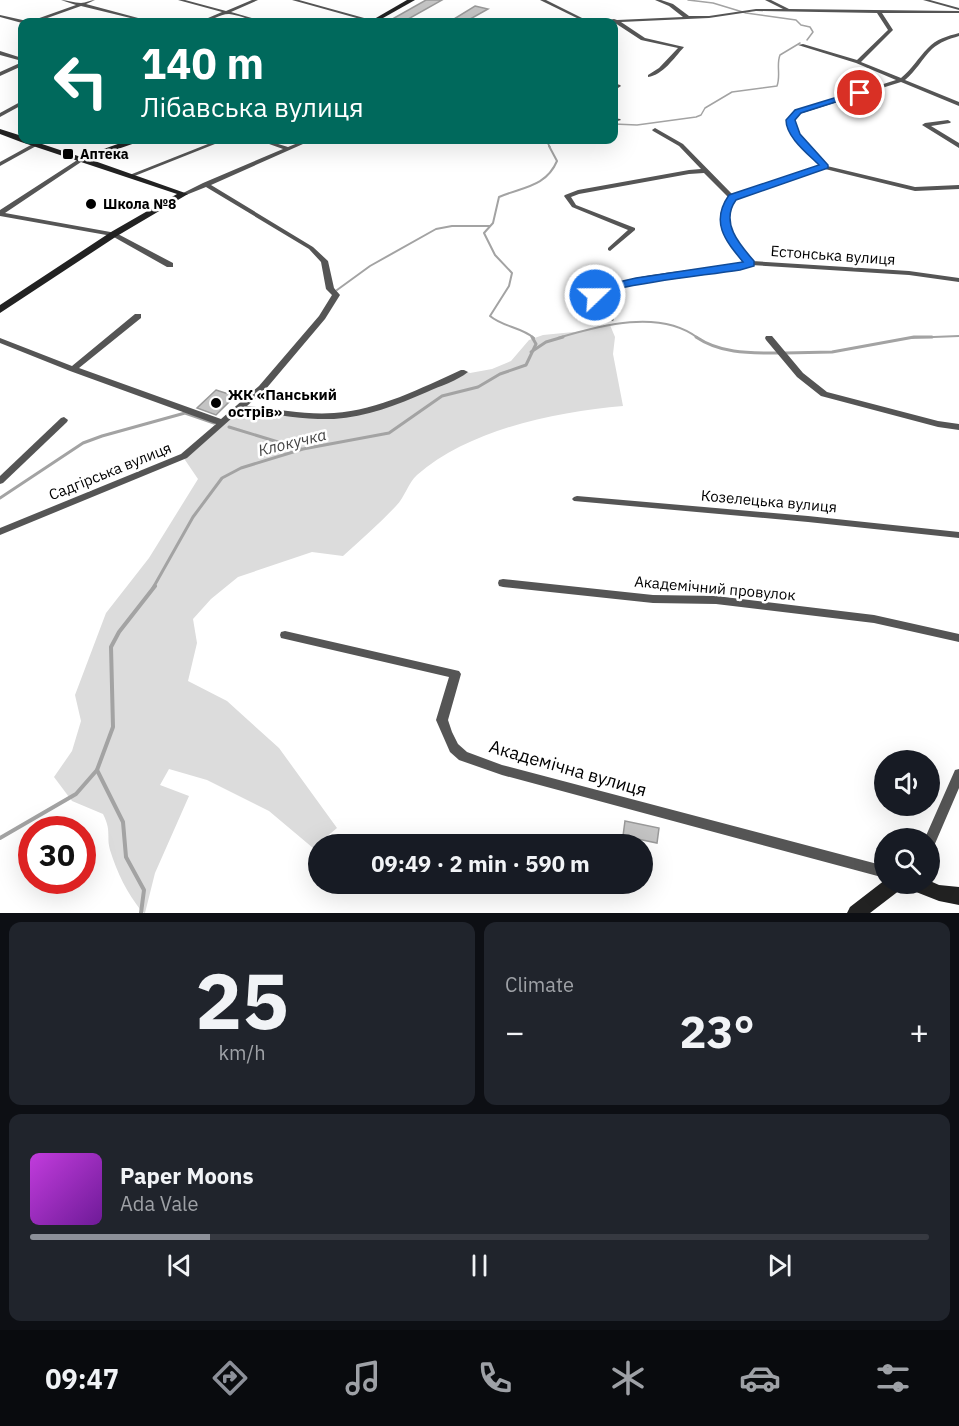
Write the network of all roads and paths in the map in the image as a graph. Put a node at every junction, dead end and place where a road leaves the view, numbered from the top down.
1 (63, 0) edge
2 (93, 0) edge
3 (180, 0) edge
4 (256, 0) edge
5 (294, 0) edge
6 (412, 0) edge
7 (542, 0) edge
8 (657, 0) edge
9 (767, 0) edge
10 (925, 0) edge
11 (81, 4) junction
12 (789, 10) junction
13 (959, 10) edge
14 (879, 12) junction
15 (225, 13) junction
16 (0, 16) edge
17 (44, 18) edge
18 (135, 18) edge
19 (213, 18) edge
20 (247, 18) edge
21 (358, 18) edge
22 (379, 18) edge
23 (580, 18) edge
24 (688, 18) junction
25 (18, 20) edge
26 (618, 20) edge
27 (618, 23) edge
28 (959, 34) edge
29 (801, 45) dead end
30 (0, 53) edge
31 (18, 60) edge
32 (858, 62) junction
33 (18, 64) edge
34 (0, 74) edge
35 (651, 76) dead end
36 (901, 80) junction
37 (959, 104) edge
38 (18, 105) edge
39 (0, 116) edge
40 (948, 122) dead end
41 (655, 130) dead end
42 (0, 131) edge
43 (18, 137) edge
44 (36, 144) edge
45 (45, 144) edge
46 (124, 144) edge
47 (212, 144) edge
48 (274, 144) edge
49 (298, 144) edge
50 (959, 146) edge
51 (286, 148) junction
52 (82, 159) junction
53 (0, 164) edge
54 (825, 166) junction
55 (707, 171) junction
56 (130, 176) junction
57 (206, 184) junction
58 (959, 187) edge
59 (184, 194) junction
60 (732, 198) junction
61 (0, 214) edge
62 (114, 234) junction
63 (610, 249) dead end
64 (750, 263) junction
65 (170, 265) dead end
66 (959, 280) edge
67 (0, 310) edge
68 (138, 316) dead end
69 (610, 319) dead end
70 (769, 338) dead end
71 (0, 340) edge
72 (72, 369) junction
73 (464, 372) dead end
74 (242, 408) junction
75 (63, 420) dead end
76 (222, 423) junction
77 (959, 427) edge
78 (0, 481) edge
79 (577, 499) dead end
80 (0, 532) edge
81 (959, 536) edge
82 (503, 583) dead end
83 (285, 635) dead end
84 (959, 638) edge
85 (959, 774) edge
86 (936, 828) edge
87 (874, 870) edge
88 (940, 893) edge
89 (881, 894) edge
90 (959, 896) edge
91 (856, 913) edge

1 - 11 street
2 - 11 street
3 - 15 street
4 - 15 street
5 - 21 street
6 - 22 street
7 - 23 street
8 - 24 street
9 - 12 street
10 - 13 street
11 - 17 street
11 - 18 street
12 - 14 street
12 - 24 street
13 - 14 street
14 - 32 street
15 - 19 street
15 - 20 street
16 - 25 street
24 - 26 street
27 - 35 street
28 - 36 street
29 - 32 street
30 - 31 street
32 - 36 street
33 - 34 street
36 - 37 street
36 - 54 street
38 - 39 street
40 - 50 street
41 - 55 street
42 - 43 street
44 - 53 street
45 - 52 street
46 - 52 street
47 - 56 street
48 - 51 street
49 - 51 street
51 - 57 street
52 - 56 street
52 - 61 street
54 - 58 street
54 - 60 street
55 - 60 street
55 - 63 street
56 - 59 street
57 - 59 street
57 - 74 street, Садгірська вулиця
59 - 62 street
60 - 64 street
61 - 62 street
62 - 65 street
62 - 67 street
64 - 66 street, Естонська вулиця
64 - 69 street, Естонська вулиця
68 - 72 street
70 - 77 street
71 - 72 street
72 - 76 street
73 - 74 street
74 - 76 street, Садгірська вулиця
75 - 78 street
76 - 80 street, Садгірська вулиця
79 - 81 street, Козелецька вулиця
82 - 84 street, Академічний провулок
83 - 87 street, Академічна вулиця
85 - 86 street
88 - 90 street
89 - 91 street

